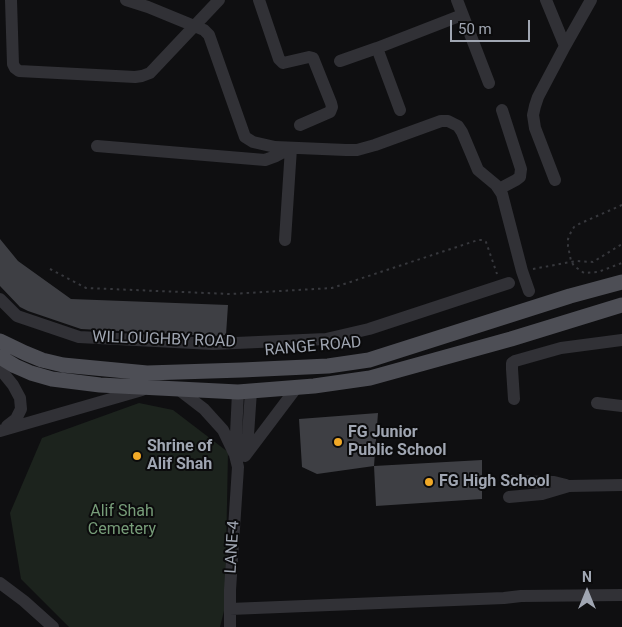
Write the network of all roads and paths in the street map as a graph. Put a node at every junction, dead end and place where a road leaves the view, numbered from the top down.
1 (10, 0) edge
2 (126, 0) edge
3 (219, 0) edge
4 (260, 0) edge
5 (456, 0) edge
6 (546, 0) edge
7 (591, 0) edge
8 (0, 2) edge
9 (462, 15) junction
10 (194, 26) junction
11 (565, 46) junction
12 (377, 48) junction
13 (340, 61) dead end
14 (489, 82) dead end
15 (400, 110) dead end
16 (502, 110) dead end
17 (300, 125) dead end
18 (97, 146) dead end
19 (292, 148) junction
20 (555, 180) dead end
21 (499, 189) junction
22 (622, 206) edge
23 (285, 240) dead end
24 (622, 244) edge
25 (571, 261) junction
26 (622, 263) edge
27 (50, 269) dead end
28 (522, 271) junction
29 (622, 282) edge
30 (505, 284) joint
31 (529, 291) dead end
32 (0, 299) edge
33 (622, 305) edge
34 (622, 340) edge
35 (0, 341) edge
36 (0, 357) edge
37 (0, 369) edge
38 (242, 370) junction
39 (297, 387) junction
40 (146, 388) junction
41 (178, 389) junction
42 (244, 391) junction
43 (514, 399) dead end
44 (597, 403) dead end
45 (622, 406) edge
46 (1, 430) edge
47 (239, 459) junction
48 (506, 481) dead end
49 (622, 485) edge
50 (569, 486) junction
51 (509, 497) dead end
52 (0, 583) edge
53 (622, 595) edge
54 (230, 608) junction
55 (53, 627) edge
56 (230, 627) edge

1 - 8 street
1 - 10 street
2 - 10 street
3 - 10 street
4 - 17 street
5 - 9 street
6 - 11 street
7 - 11 street
9 - 12 street
9 - 14 street
10 - 19 street
11 - 20 street
12 - 13 street
12 - 15 street
16 - 21 street
18 - 19 street
19 - 21 street
19 - 23 street
21 - 28 street
22 - 25 path
24 - 25 path
25 - 26 path
25 - 28 path
27 - 30 path
28 - 31 street
29 - 38 main road, RANGE ROAD
30 - 32 street, WILLOUGHBY ROAD
33 - 39 main road
34 - 43 street
35 - 38 main road, RANGE ROAD
36 - 40 main road
37 - 46 street
38 - 42 street, LANE-4
39 - 42 main road
39 - 47 street
40 - 41 main road
40 - 46 street
41 - 42 main road
41 - 47 street
42 - 47 street, LANE-4
44 - 45 street
47 - 54 street, LANE-4
48 - 50 street
49 - 50 street
50 - 51 street
52 - 55 street
53 - 54 street
54 - 56 street, LANE-4

